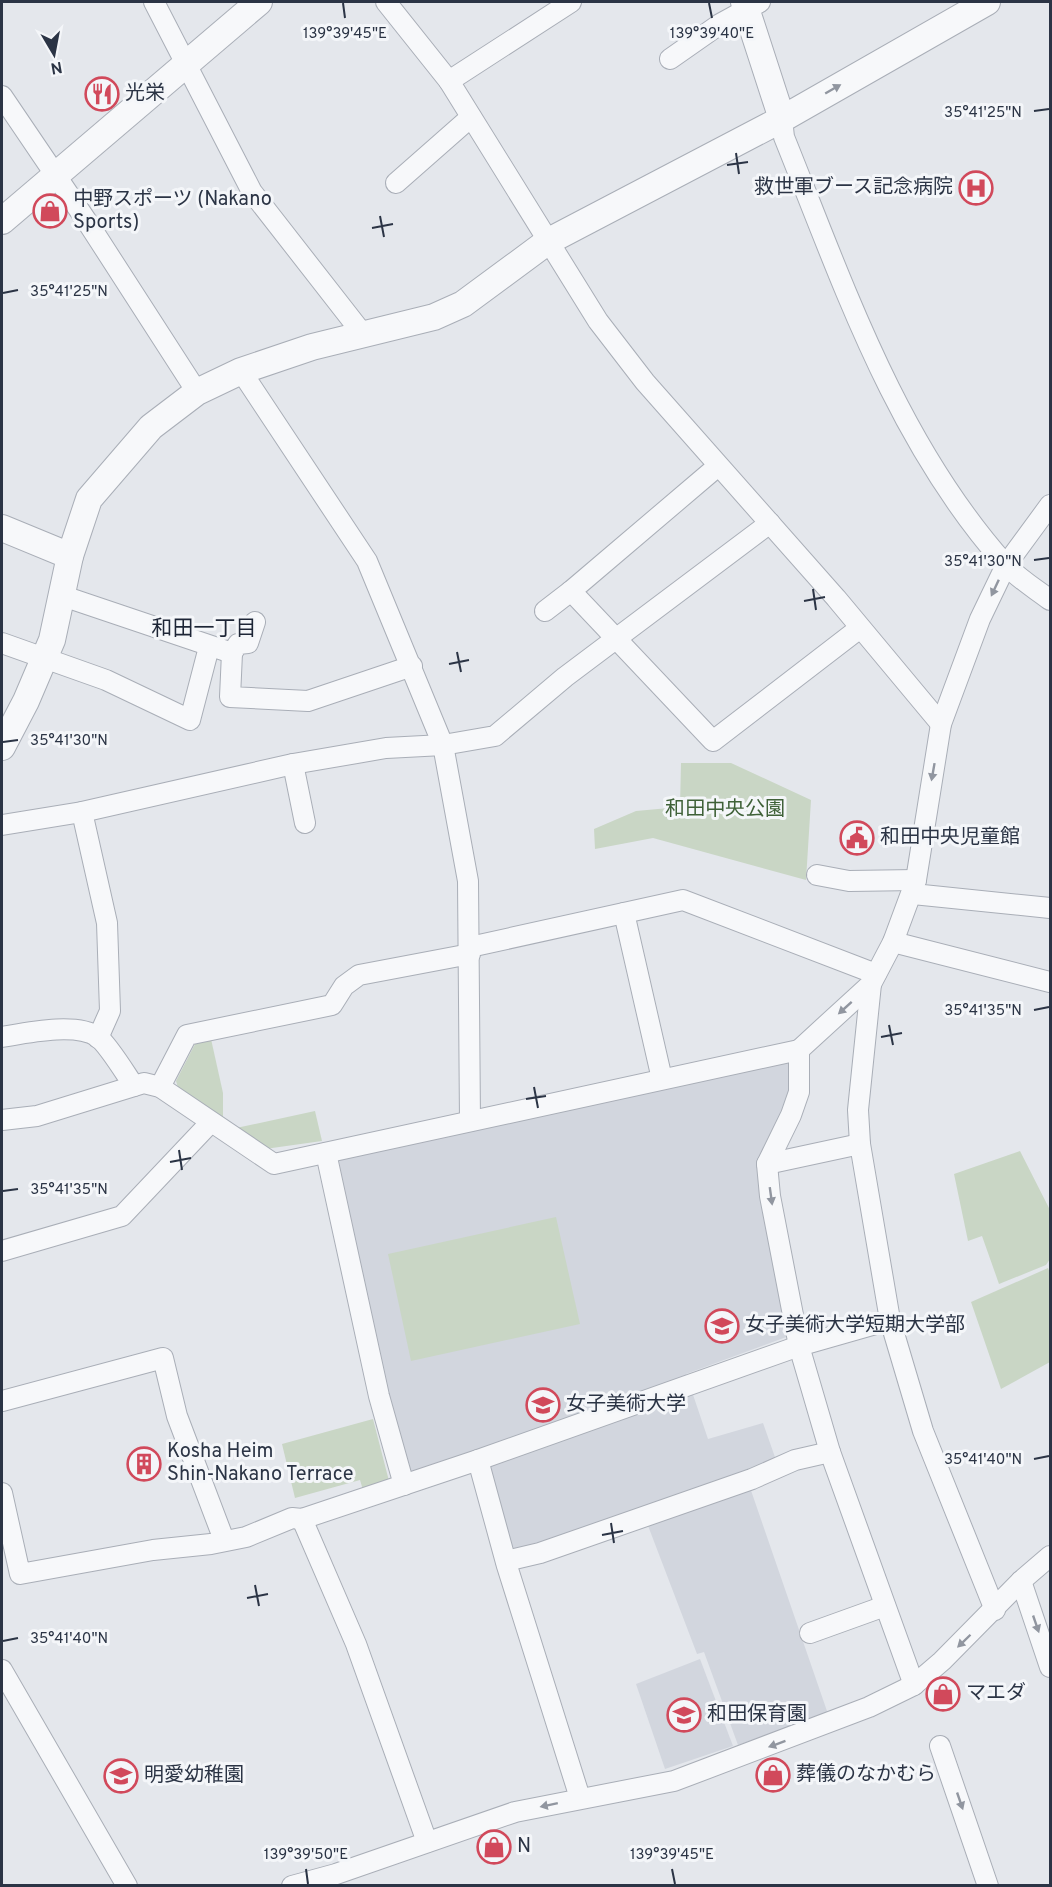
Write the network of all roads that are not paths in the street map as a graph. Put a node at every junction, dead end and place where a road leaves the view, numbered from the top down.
1 (154, 2) edge
2 (259, 2) edge
3 (386, 2) edge
4 (571, 2) edge
5 (987, 2) edge
6 (751, 4) edge
7 (670, 59) dead end
8 (187, 62) junction
9 (449, 81) junction
10 (2, 96) edge
11 (471, 117) junction
12 (782, 119) junction
13 (55, 175) junction
14 (396, 183) dead end
15 (2, 221) edge
16 (547, 242) junction
17 (362, 333) junction
18 (241, 371) junction
19 (197, 392) junction
20 (718, 466) junction
21 (1050, 505) edge
22 (770, 523) junction
23 (2, 528) edge
24 (70, 556) junction
25 (1006, 565) junction
26 (571, 591) junction
27 (60, 595) junction
28 (1050, 600) edge
29 (545, 611) dead end
30 (255, 622) dead end
31 (860, 628) junction
32 (614, 639) junction
33 (2, 643) edge
34 (209, 647) junction
35 (232, 653) junction
36 (44, 658) junction
37 (412, 666) junction
38 (941, 724) junction
39 (443, 745) junction
40 (2, 747) edge
41 (293, 764) junction
42 (82, 812) junction
43 (305, 823) dead end
44 (2, 825) edge
45 (817, 875) dead end
46 (915, 887) junction
47 (1050, 908) edge
48 (624, 913) junction
49 (893, 942) junction
50 (470, 950) junction
51 (873, 979) junction
52 (1050, 982) edge
53 (2, 1037) edge
54 (98, 1038) junction
55 (799, 1050) junction
56 (662, 1079) junction
57 (134, 1086) junction
58 (160, 1087) junction
59 (2, 1120) edge
60 (470, 1121) junction
61 (210, 1123) junction
62 (860, 1144) junction
63 (326, 1153) junction
64 (767, 1164) junction
65 (2, 1251) edge
66 (890, 1320) junction
67 (799, 1346) junction
68 (2, 1401) edge
69 (830, 1452) junction
70 (478, 1460) junction
71 (404, 1485) junction
72 (2, 1493) edge
73 (302, 1519) junction
74 (224, 1540) junction
75 (1050, 1556) edge
76 (506, 1561) junction
77 (1021, 1581) junction
78 (885, 1606) junction
79 (995, 1610) junction
80 (810, 1633) dead end
81 (1050, 1667) edge
82 (2, 1670) edge
83 (914, 1685) junction
84 (940, 1746) dead end
85 (580, 1798) junction
86 (427, 1842) junction
87 (127, 1886) edge
88 (292, 1886) edge
89 (988, 1886) edge

1 - 8 street
2 - 8 street
3 - 9 street
4 - 9 street
12 -> 5 street
6 - 7 street
6 - 12 street
8 - 13 street
8 - 17 street
9 - 11 street
10 - 13 street
11 - 14 street
11 - 16 street
12 - 16 street
12 - 25 street
13 - 15 street
13 - 19 street
16 - 17 street
16 - 20 street
17 - 18 street
18 - 19 street
18 - 37 street
19 - 24 street
20 - 22 street
20 - 26 street
21 - 25 street
22 - 31 street
22 - 32 street
23 - 24 street
24 - 27 street
25 - 28 street
25 -> 38 street
26 - 29 street
26 - 32 street
27 - 34 street
27 - 36 street
30 - 35 street
31 - 32 street
31 - 38 street
32 - 39 street
33 - 36 street
34 - 35 street
34 - 36 street
35 - 37 street
36 - 40 street
37 - 39 street
38 -> 46 street
39 - 41 street
39 - 50 street
41 - 42 street
41 - 43 street
42 - 44 street
42 - 54 street
45 - 46 street
46 - 47 street
46 - 49 street
48 - 50 street
48 - 51 street
48 - 56 street
49 - 51 street
49 - 52 street
50 - 58 street
50 - 60 street
51 -> 55 street
51 - 62 street
53 - 54 street
54 - 57 street
55 - 56 street
55 - 64 street
56 - 60 street
57 - 58 street
57 - 59 street
58 - 61 street
60 - 63 street
61 - 63 street
61 - 65 street
62 - 64 street
62 - 66 street
63 - 71 street
64 -> 67 street
66 - 67 street
66 - 79 street
67 - 69 street
67 - 70 street
68 - 74 street
69 - 76 street
69 - 78 street
70 - 71 street
70 - 76 street
71 - 73 street
72 - 74 street
73 - 74 street
73 - 86 street
75 - 77 street
76 - 85 street
77 - 79 street
77 -> 81 street
78 - 80 street
78 - 83 street
79 -> 83 street
82 - 87 street
83 -> 85 street
84 -> 89 street
85 -> 86 street
86 - 88 street

